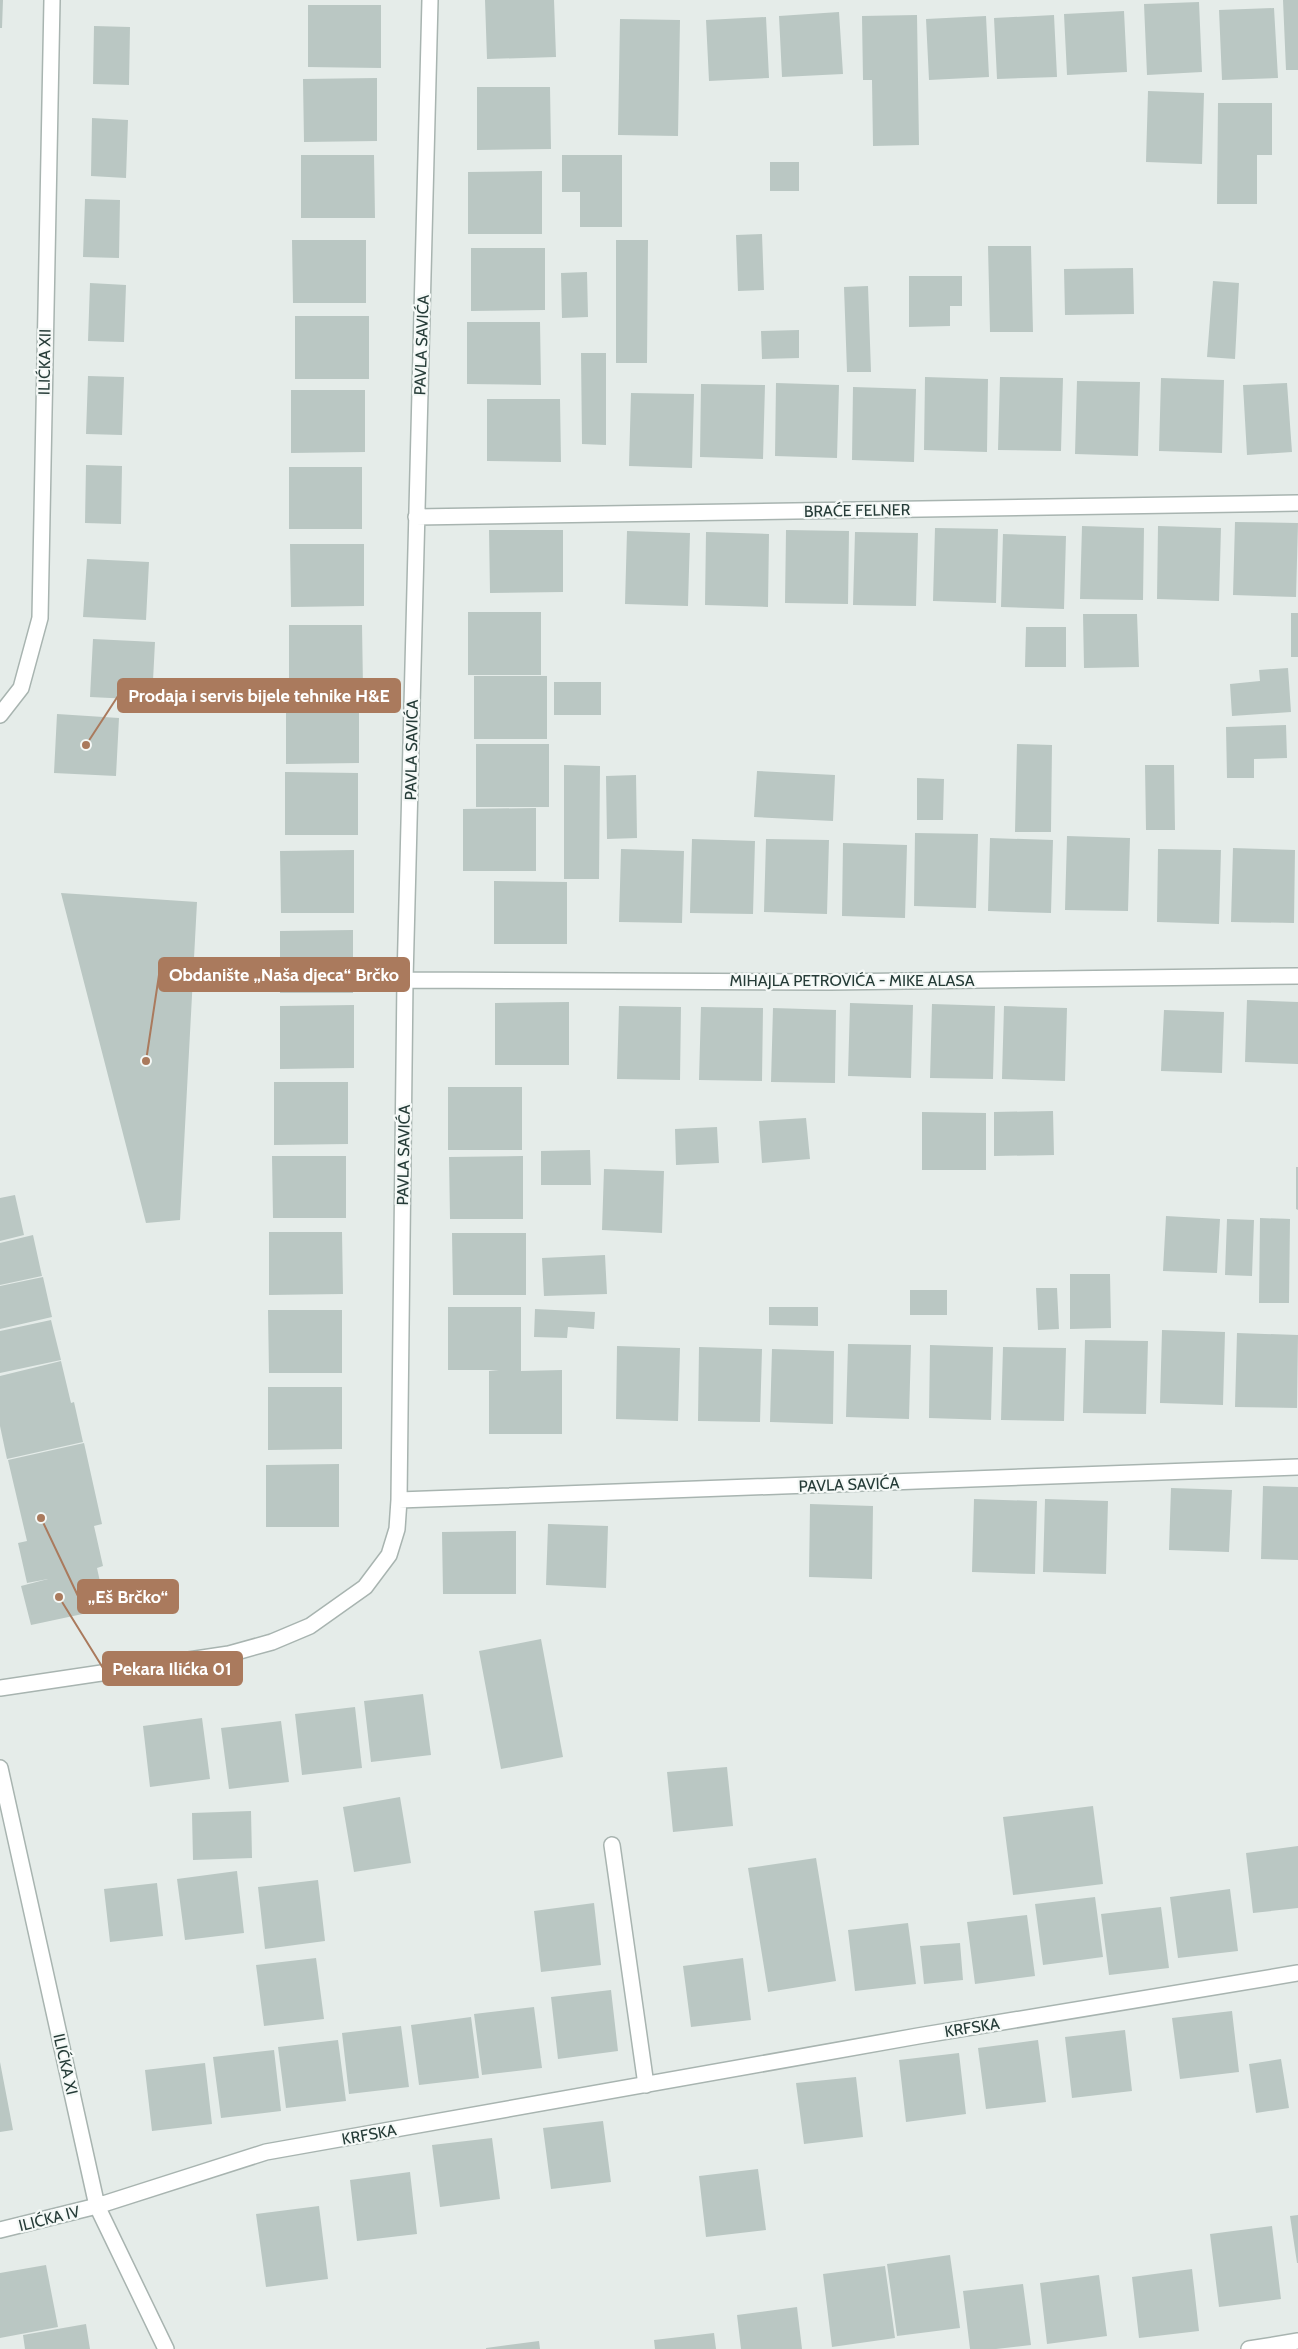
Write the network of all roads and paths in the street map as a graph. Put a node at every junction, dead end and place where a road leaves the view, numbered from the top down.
1 (52, 0) edge
2 (430, 0) edge
3 (1298, 503) edge
4 (416, 517) junction
5 (0, 715) edge
6 (1298, 976) edge
7 (405, 980) junction
8 (1298, 1467) edge
9 (399, 1500) junction
10 (0, 1688) edge
11 (0, 1768) edge
12 (612, 1845) dead end
13 (1298, 1973) edge
14 (646, 2084) junction
15 (97, 2206) junction
16 (0, 2230) edge
17 (1298, 2341) edge
18 (166, 2349) edge
19 (1249, 2349) edge

1 - 5 street, ILIĆKA XII
2 - 4 street, PAVLA SAVIĆA
3 - 4 street, BRAĆE FELNER
4 - 7 street, PAVLA SAVIĆA
6 - 7 street, MIHAJLA PETROVIĆA - MIKE ALASA
7 - 9 street, PAVLA SAVIĆA
8 - 9 street, PAVLA SAVIĆA
9 - 10 street, PAVLA SAVIĆA
11 - 15 street, ILIĆKA XI
12 - 14 street
13 - 14 street, KRFSKA
14 - 15 street, KRFSKA
15 - 16 street, ILIĆKA IV
15 - 18 street, ILIĆKA XI
17 - 19 street

